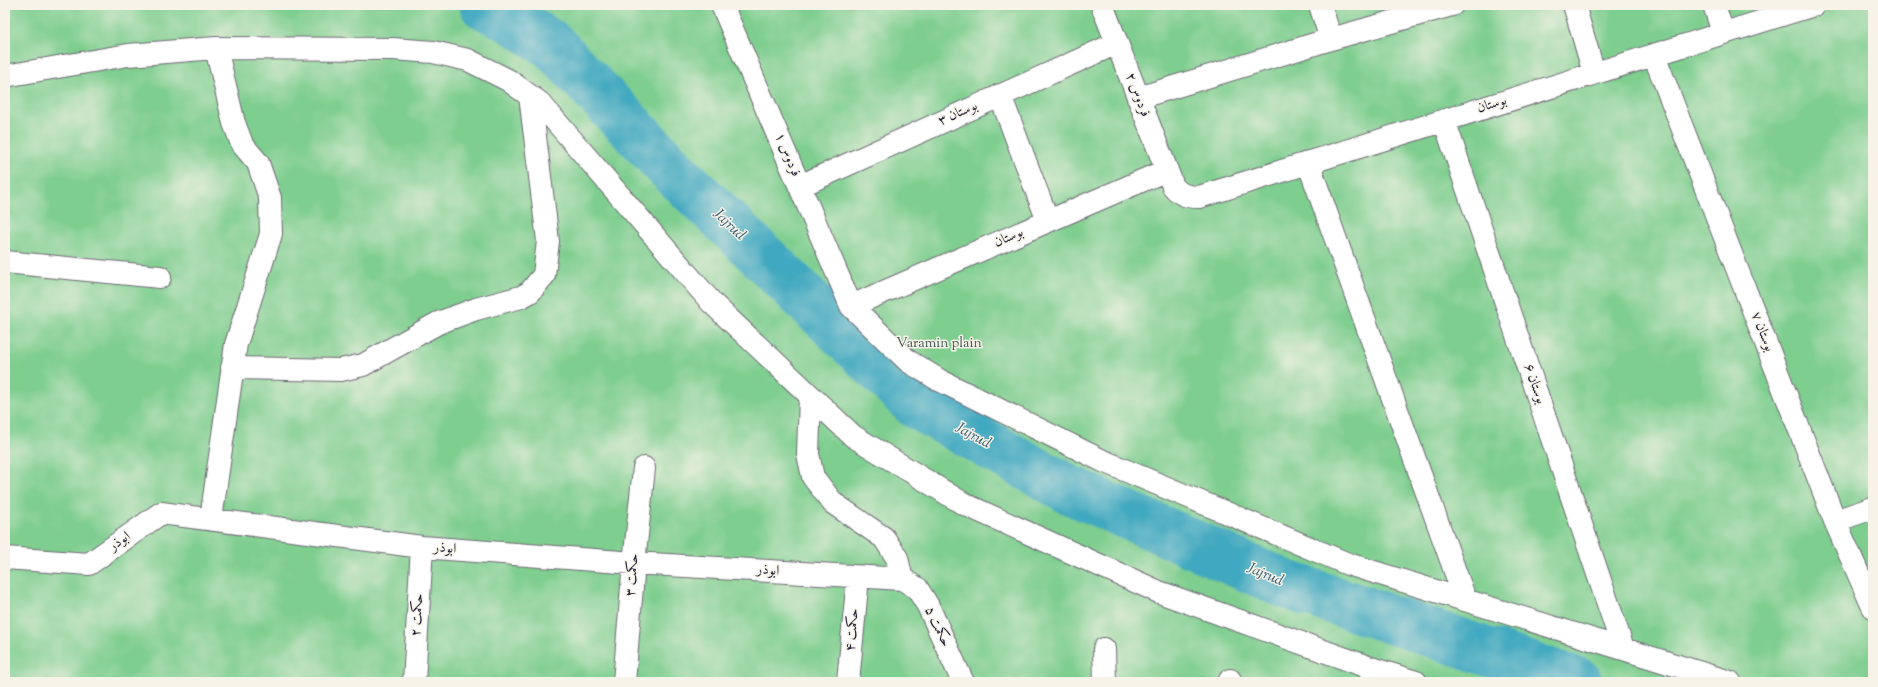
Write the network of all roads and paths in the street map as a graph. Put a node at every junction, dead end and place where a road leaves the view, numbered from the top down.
1 (722, 5) edge
2 (1102, 5) edge
3 (1320, 5) edge
4 (1452, 5) edge
5 (1574, 5) edge
6 (1714, 5) edge
7 (1814, 5) edge
8 (1723, 33) junction
9 (1331, 39) junction
10 (1117, 43) junction
11 (216, 48) junction
12 (1654, 55) junction
13 (1594, 74) junction
14 (5, 76) edge
15 (1000, 95) junction
16 (530, 96) junction
17 (1138, 98) junction
18 (1444, 120) junction
19 (1308, 162) junction
20 (1170, 178) junction
21 (800, 186) junction
22 (1048, 221) junction
23 (5, 262) edge
24 (160, 277) dead end
25 (851, 306) junction
26 (232, 368) junction
27 (810, 396) junction
28 (644, 468) dead end
29 (1873, 508) edge
30 (211, 519) junction
31 (1835, 521) junction
32 (422, 547) junction
33 (5, 558) edge
34 (634, 563) junction
35 (858, 577) junction
36 (902, 579) junction
37 (1465, 599) junction
38 (1873, 608) edge
39 (1623, 648) junction
40 (1104, 649) dead end
41 (414, 682) edge
42 (624, 682) edge
43 (848, 682) edge
44 (964, 682) edge
45 (1105, 682) edge
46 (1416, 682) edge
47 (1730, 682) edge

1 - 21 street, فردوس ۱
2 - 10 street, فردوس ۲
3 - 9 street
4 - 9 street
5 - 13 street
6 - 8 street
7 - 8 street, بوستان
8 - 12 street, بوستان
9 - 17 street
10 - 15 street, بوستان ۳
10 - 17 street, فردوس ۲
11 - 14 street
11 - 16 street
11 - 26 street
12 - 13 street, بوستان
12 - 31 street, بوستان ۷
13 - 18 street, بوستان
15 - 21 street, بوستان ۳
15 - 22 street
16 - 26 street
16 - 27 street
17 - 20 street, فردوس ۲
18 - 19 street, بوستان
18 - 39 street, بوستان ۶
19 - 20 street, بوستان
19 - 37 street
20 - 22 street, بوستان
21 - 25 street, فردوس ۱
22 - 25 street, بوستان
23 - 24 street
25 - 37 street
26 - 30 street
27 - 36 street
27 - 46 street
28 - 34 street, حکمت ۳
29 - 31 street
30 - 32 street, ابوذر
30 - 33 street, ابوذر
31 - 38 street, بوستان ۷
32 - 34 street, ابوذر
32 - 41 street, حکمت ۲
34 - 35 street, ابوذر
34 - 42 street, حکمت ۳
35 - 36 street, ابوذر
35 - 43 street, حکمت ۴
36 - 44 street, حکمت ۵
37 - 39 street
39 - 47 street
40 - 45 street

